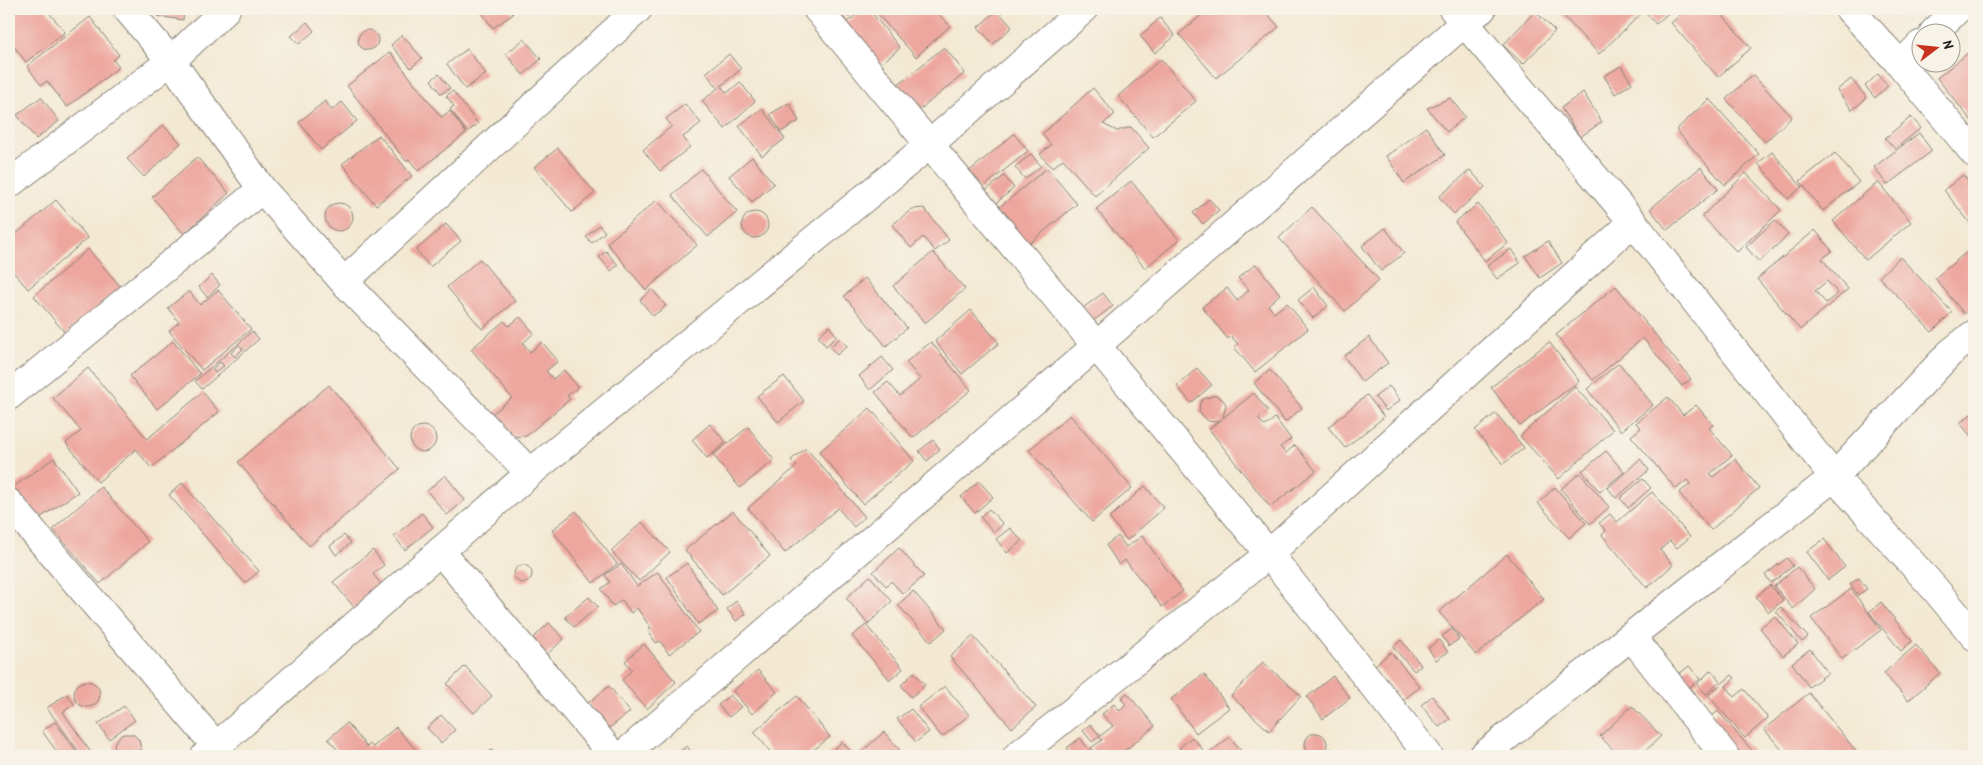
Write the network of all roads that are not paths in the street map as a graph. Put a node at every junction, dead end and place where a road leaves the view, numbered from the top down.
1 (128, 9) edge
2 (226, 9) edge
3 (638, 9) edge
4 (817, 9) edge
5 (1084, 9) edge
6 (1849, 9) edge
7 (1958, 9) edge
8 (1467, 13) edge
9 (1944, 22) edge
10 (1910, 55) edge
11 (171, 61) junction
12 (1900, 65) junction
13 (929, 145) junction
14 (1974, 153) edge
15 (9, 184) edge
16 (262, 189) junction
17 (1633, 222) junction
18 (344, 282) junction
19 (1974, 334) edge
20 (1096, 346) junction
21 (9, 396) edge
22 (530, 473) junction
23 (1834, 477) junction
24 (12, 512) edge
25 (440, 551) junction
26 (1268, 554) junction
27 (1631, 636) junction
28 (1974, 636) edge
29 (211, 751) edge
30 (614, 756) edge
31 (622, 756) edge
32 (1017, 756) edge
33 (1428, 756) edge
34 (1483, 756) edge
35 (1725, 756) edge

1 - 11 street
2 - 11 street
3 - 18 street
4 - 13 street
5 - 13 street
6 - 12 street
7 - 9 street
8 - 17 street
8 - 20 street
10 - 12 street
11 - 15 street
11 - 16 street
12 - 14 street
13 - 20 street
13 - 22 street
16 - 18 street
16 - 21 street
17 - 23 street
17 - 26 street
18 - 22 street
19 - 23 street
20 - 26 street
20 - 31 street
22 - 25 street
23 - 27 street
23 - 28 street
24 - 29 street
25 - 29 street
25 - 30 street
26 - 32 street
26 - 33 street
27 - 34 street
27 - 35 street

